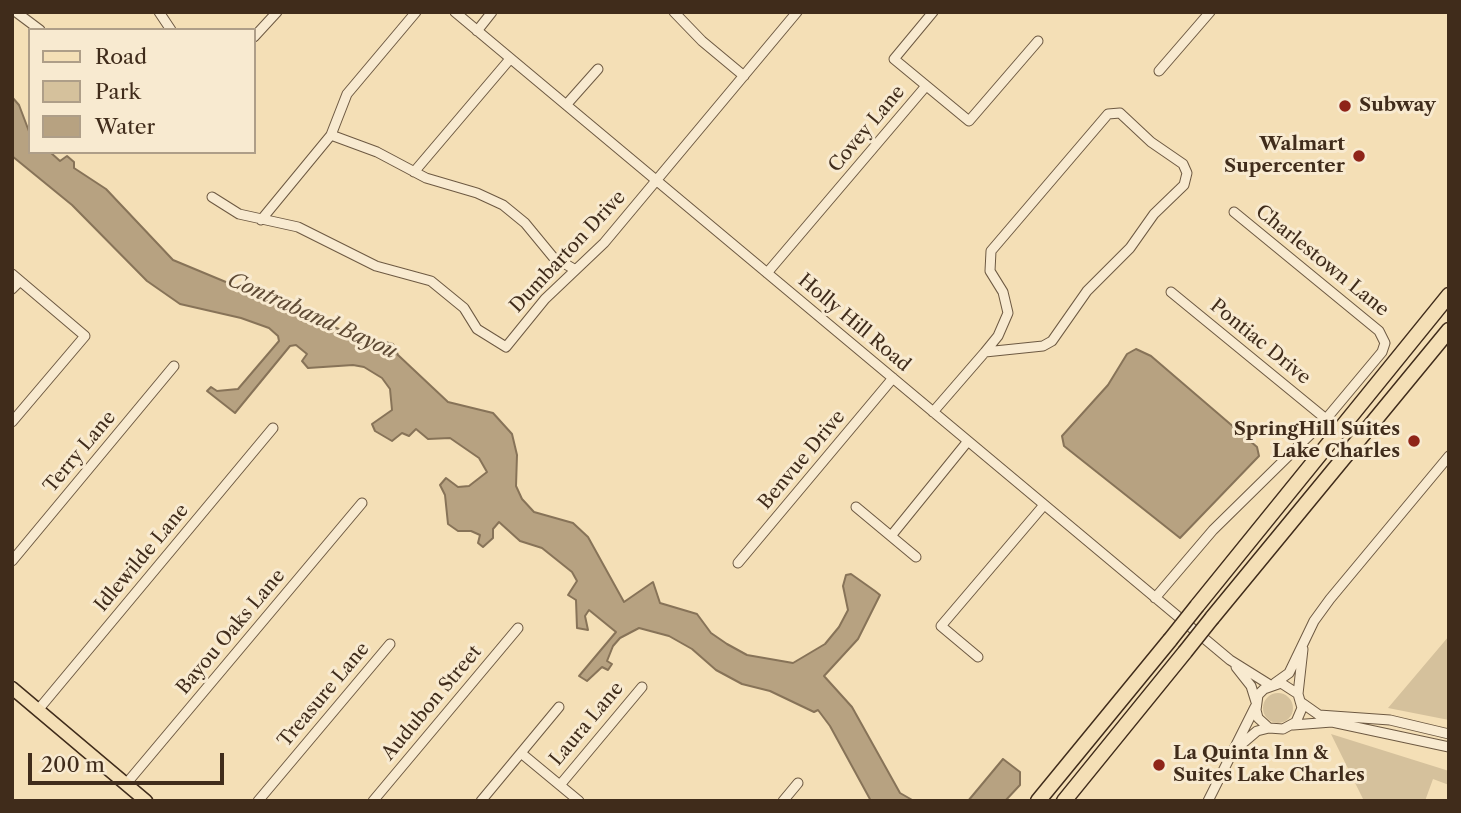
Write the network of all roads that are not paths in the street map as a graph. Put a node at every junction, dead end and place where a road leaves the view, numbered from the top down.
1 (16, 12) edge
2 (159, 12) edge
3 (277, 12) edge
4 (416, 12) edge
5 (455, 12) edge
6 (492, 12) edge
7 (674, 12) edge
8 (797, 12) edge
9 (933, 12) edge
10 (1210, 12) edge
11 (37, 28) edge
12 (170, 28) edge
13 (477, 30) junction
14 (256, 35) edge
15 (1038, 41) dead end
16 (510, 59) junction
17 (598, 69) dead end
18 (1159, 71) dead end
19 (744, 76) junction
20 (926, 86) junction
21 (566, 105) junction
22 (331, 135) junction
23 (414, 172) junction
24 (656, 180) junction
25 (212, 197) dead end
26 (1234, 212) dead end
27 (261, 220) junction
28 (574, 269) junction
29 (767, 273) junction
30 (16, 277) edge
31 (12, 289) edge
32 (1171, 292) dead end
33 (1449, 295) edge
34 (1449, 330) edge
35 (985, 352) junction
36 (174, 366) dead end
37 (892, 378) junction
38 (933, 412) junction
39 (1326, 419) junction
40 (12, 422) edge
41 (272, 428) dead end
42 (968, 442) junction
43 (1449, 456) edge
44 (362, 503) dead end
45 (1044, 505) junction
46 (856, 507) dead end
47 (891, 536) junction
48 (916, 557) dead end
49 (12, 561) edge
50 (738, 563) dead end
51 (1155, 598) junction
52 (518, 628) dead end
53 (1303, 642) junction
54 (390, 643) dead end
55 (978, 657) dead end
56 (1230, 660) junction
57 (1272, 684) junction
58 (642, 687) dead end
59 (12, 688) edge
60 (1300, 698) junction
61 (1255, 705) junction
62 (559, 707) dead end
63 (38, 710) junction
64 (1379, 719) junction
65 (1293, 725) junction
66 (1269, 728) junction
67 (1377, 730) junction
68 (1449, 734) edge
69 (1449, 747) edge
70 (521, 753) junction
71 (1230, 754) junction
72 (798, 783) dead end
73 (126, 784) junction
74 (560, 785) junction
75 (146, 801) edge
76 (258, 801) edge
77 (373, 801) edge
78 (481, 801) edge
79 (579, 801) edge
80 (783, 801) edge
81 (1038, 801) edge
82 (1064, 801) edge
83 (1208, 801) edge

1 - 11 street
2 - 12 street
3 - 14 street
4 - 22 street
5 - 13 street, Holly Hill Road
6 - 13 street
7 - 19 street
8 - 19 street, Dumbarton Drive
9 - 20 street, Covey Lane
10 - 18 street
13 - 16 street, Holly Hill Road
15 - 20 street
16 - 21 street, Holly Hill Road
16 - 23 street
17 - 21 street
19 - 24 street, Dumbarton Drive
20 - 29 street, Covey Lane
21 - 24 street, Holly Hill Road
22 - 23 street
22 - 27 street
23 - 28 street
24 - 28 street, Dumbarton Drive
24 - 29 street, Holly Hill Road
25 - 27 street
26 - 39 street, Charlestown Lane
27 - 28 street, Dumbarton Drive
29 - 37 street, Holly Hill Road
30 - 31 street
30 - 40 street
32 - 39 street, Pontiac Drive
33 - 81 highway, bridge
34 - 82 highway, bridge
35 - 35 street
35 - 38 street
36 - 49 street, Terry Lane
37 - 38 street, Holly Hill Road
37 - 50 street, Benvue Drive
38 - 42 street, Holly Hill Road
39 - 51 street
41 - 63 street, Idlewilde Lane
42 - 45 street, Holly Hill Road
42 - 47 street
43 - 53 street
44 - 73 street, Bayou Oaks Lane
45 - 51 street, Holly Hill Road
45 - 55 street
46 - 47 street
47 - 48 street
51 - 56 street, Holly Hill Road
52 - 77 street, Audubon Street
53 - 57 street
53 - 60 street
54 - 76 street, Treasure Lane
56 - 57 street, Holly Hill Road
56 - 61 street, Holly Hill Road
57 - 60 street
57 - 61 street
58 - 74 street, Laura Lane
59 - 63 main road
60 - 64 street
60 - 65 street
61 - 66 street
61 - 71 street
62 - 70 street
63 - 73 main road
64 - 67 street
64 - 68 street
65 - 66 street
65 - 67 street
66 - 71 street
67 - 69 street
70 - 74 street
70 - 78 street
71 - 83 street
72 - 80 street
73 - 75 main road
74 - 79 street

